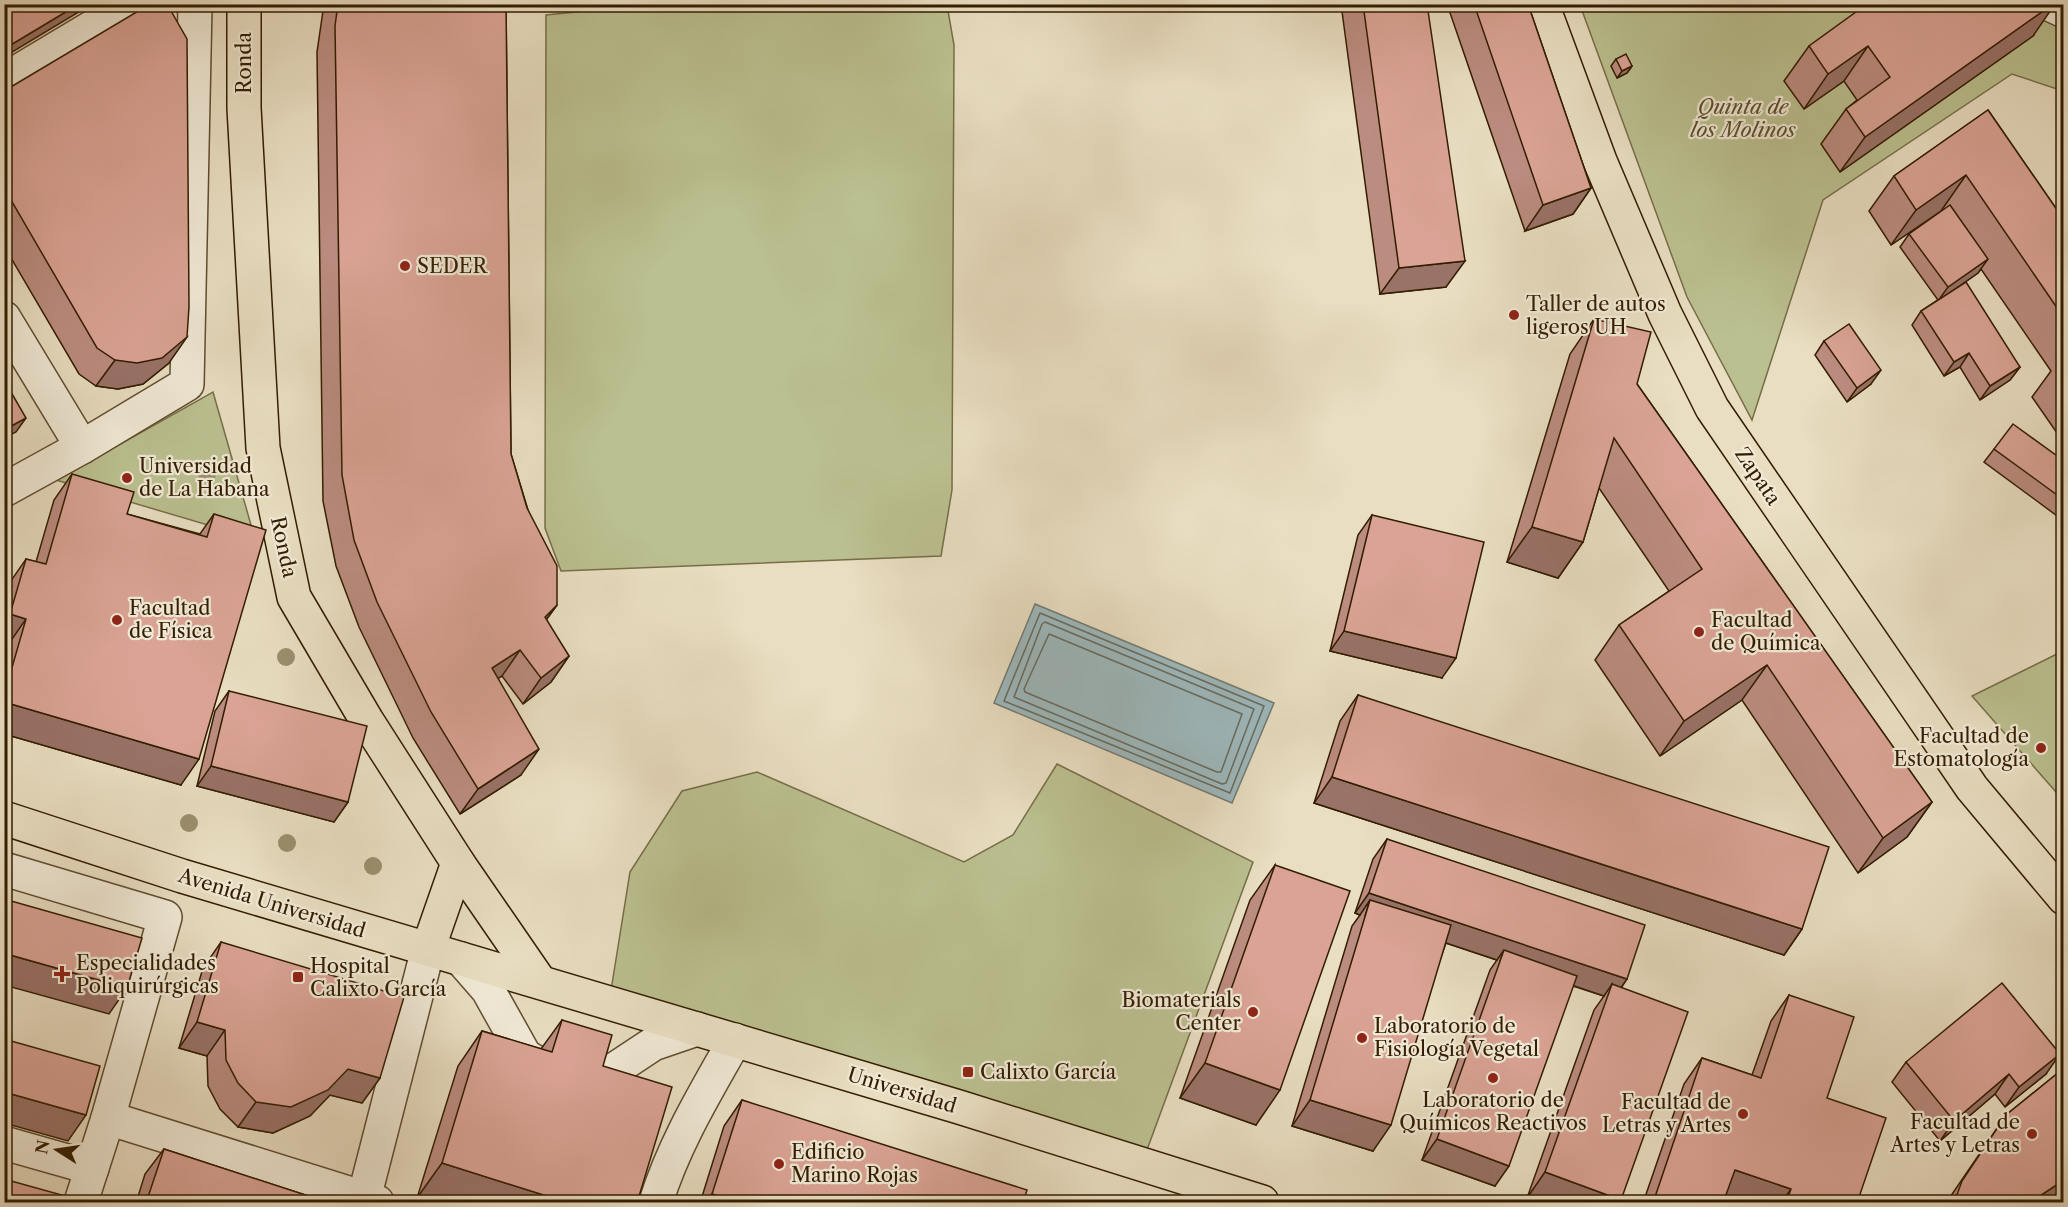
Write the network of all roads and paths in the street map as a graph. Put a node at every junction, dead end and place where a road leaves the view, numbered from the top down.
1 (131, 4) edge
2 (192, 4) edge
3 (244, 4) edge
4 (1542, 4) edge
5 (2049, 4) edge
6 (2064, 11) edge
7 (4, 80) edge
8 (4, 318) edge
9 (82, 447) junction
10 (4, 490) edge
11 (4, 819) edge
12 (458, 863) junction
13 (4, 869) edge
14 (2064, 898) edge
15 (444, 903) junction
16 (378, 935) junction
17 (428, 950) junction
18 (461, 959) junction
19 (540, 982) junction
20 (697, 1029) junction
21 (735, 1040) junction
22 (535, 1062) edge
23 (584, 1079) edge
24 (108, 1118) junction
25 (4, 1143) edge
26 (92, 1168) junction
27 (368, 1201) edge
28 (81, 1203) edge
29 (656, 1203) edge
30 (1262, 1203) edge

1 - 7 street
2 - 9 street
3 - 12 main road, Ronda
4 - 14 main road, Zapata
5 - 6 street
8 - 9 street
9 - 10 street
11 - 16 main road, Avenida Universidad
12 - 15 main road
12 - 19 main road, Ronda
13 - 24 street
15 - 16 main road
15 - 17 main road
16 - 17 main road, Avenida Universidad
17 - 18 main road, Avenida Universidad
17 - 27 street
18 - 19 main road, Avenida Universidad
18 - 22 street
19 - 20 main road, Universidad
20 - 21 main road, Universidad
20 - 23 street
21 - 29 street
21 - 30 main road, Universidad
24 - 26 street
24 - 27 street
25 - 26 street
26 - 28 street

